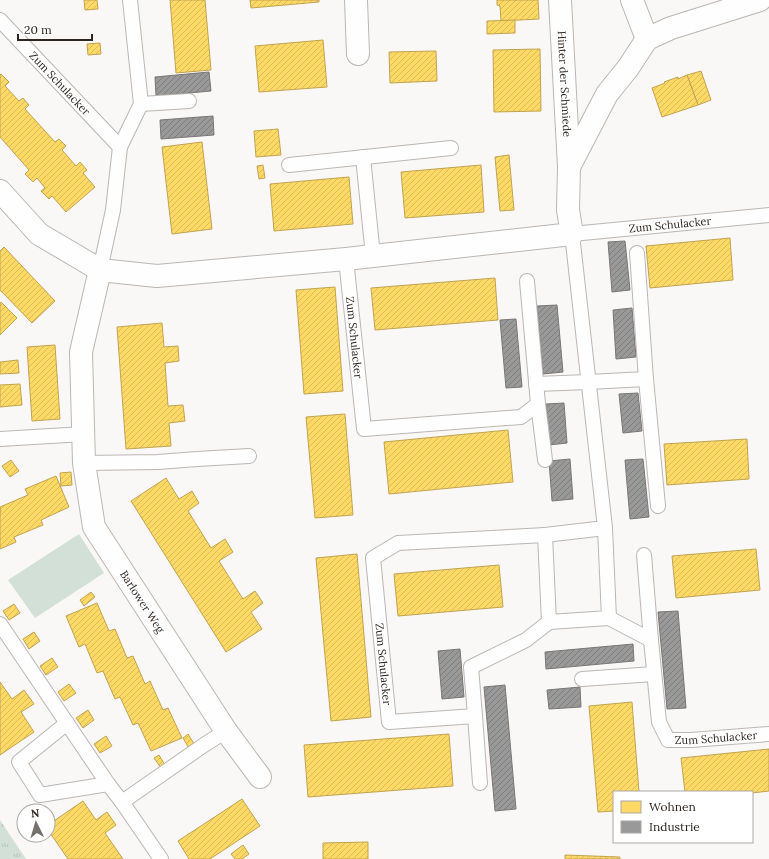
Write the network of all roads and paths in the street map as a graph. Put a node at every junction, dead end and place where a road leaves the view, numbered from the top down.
1 (130, 0) edge
2 (356, 0) edge
3 (560, 0) edge
4 (632, 0) edge
5 (760, 0) edge
6 (0, 20) edge
7 (647, 39) junction
8 (358, 54) dead end
9 (189, 101) dead end
10 (141, 104) junction
11 (120, 147) junction
12 (451, 148) dead end
13 (363, 157) junction
14 (289, 165) dead end
15 (570, 168) junction
16 (0, 191) edge
17 (769, 215) edge
18 (572, 234) junction
19 (636, 253) dead end
20 (373, 256) junction
21 (346, 259) junction
22 (100, 270) junction
23 (527, 280) dead end
24 (646, 379) junction
25 (588, 382) junction
26 (536, 384) junction
27 (538, 404) junction
28 (84, 434) junction
29 (0, 439) edge
30 (249, 456) dead end
31 (545, 460) dead end
32 (84, 463) junction
33 (658, 506) dead end
34 (604, 528) junction
35 (546, 535) junction
36 (644, 555) dead end
37 (609, 618) junction
38 (549, 622) junction
39 (0, 624) edge
40 (651, 640) junction
41 (654, 674) junction
42 (582, 679) dead end
43 (475, 716) junction
44 (67, 723) junction
45 (226, 731) junction
46 (769, 734) edge
47 (260, 778) dead end
48 (480, 783) dead end
49 (108, 784) junction
50 (122, 802) junction
51 (161, 859) edge

1 - 10 lane
2 - 8 street
3 - 15 street, Hinter der Schmiede
4 - 7 street
5 - 7 street
6 - 11 lane, Zum Schulacker
7 - 15 street, Hinter der Schmiede
9 - 10 lane
10 - 11 lane
11 - 22 lane
12 - 13 lane
13 - 14 lane
13 - 20 lane
15 - 18 street, Hinter der Schmiede
16 - 22 street, Zum Schulacker
17 - 18 lane, Zum Schulacker
18 - 20 street, Zum Schulacker
18 - 25 lane
19 - 24 lane
20 - 21 street, Zum Schulacker
21 - 22 street, Zum Schulacker
21 - 27 lane, Zum Schulacker
22 - 28 street, Barlower Weg
23 - 26 lane
24 - 25 lane
24 - 33 lane
25 - 26 lane
25 - 34 lane
26 - 27 lane
27 - 31 lane
28 - 29 lane
28 - 32 street, Barlower Weg
30 - 32 lane
32 - 45 street, Barlower Weg
34 - 35 lane, Zum Schulacker
34 - 37 lane
35 - 38 lane
35 - 43 lane, Zum Schulacker
36 - 40 lane, Zum Schulacker
37 - 38 lane
37 - 40 lane
38 - 43 lane
39 - 44 lane
40 - 41 lane, Zum Schulacker
41 - 42 lane
41 - 46 lane, Zum Schulacker
43 - 48 lane
44 - 49 lane
44 - 49 lane
45 - 47 street, Barlower Weg
45 - 50 lane
49 - 50 lane
50 - 51 lane

